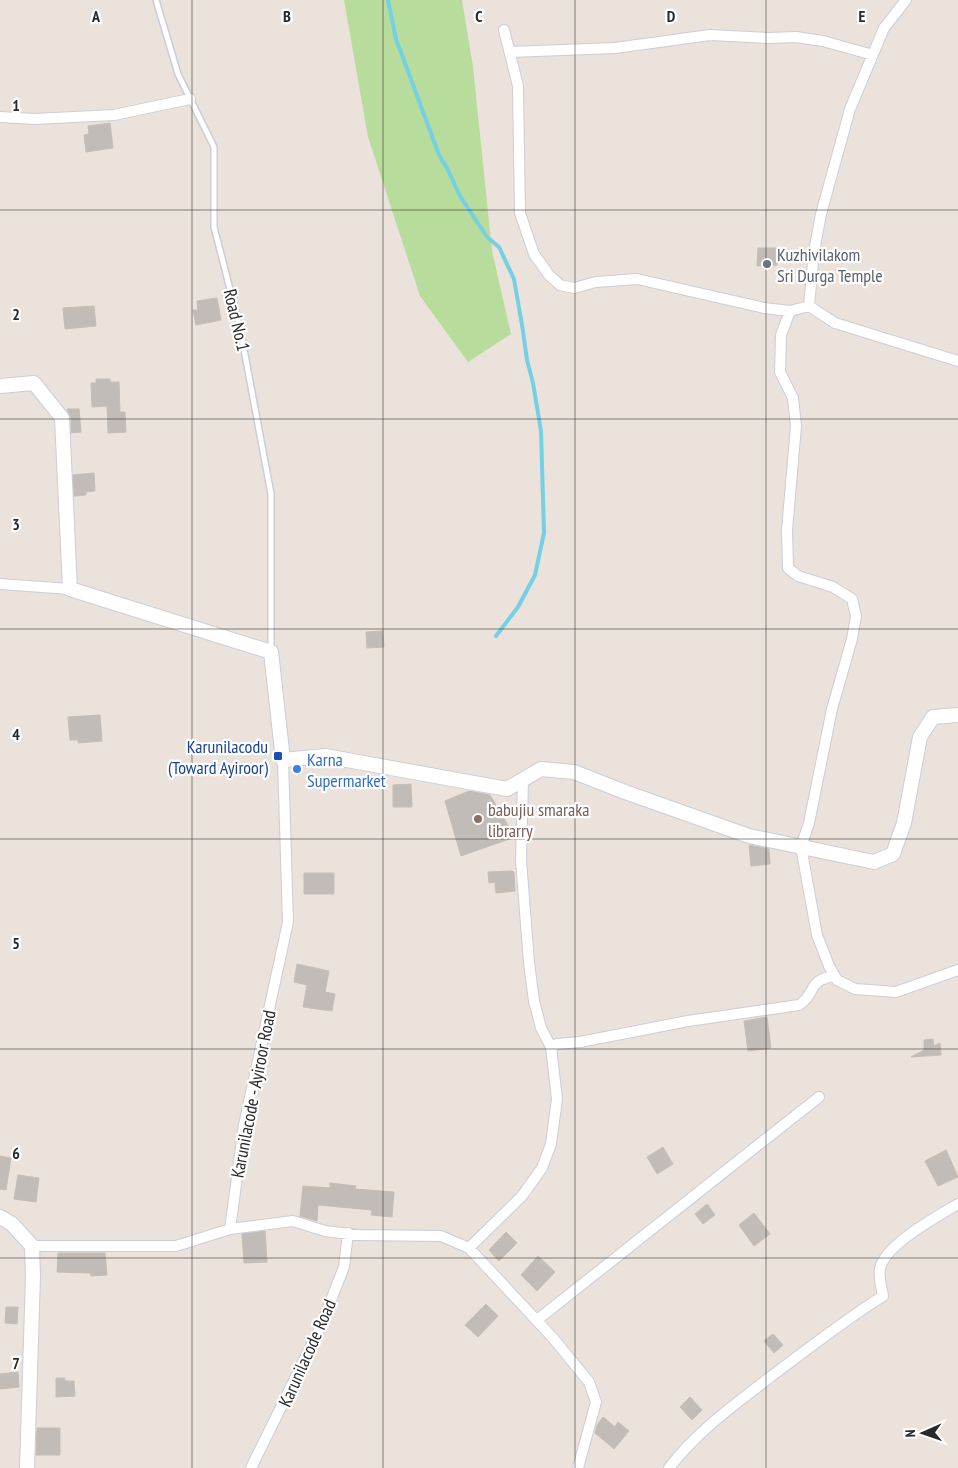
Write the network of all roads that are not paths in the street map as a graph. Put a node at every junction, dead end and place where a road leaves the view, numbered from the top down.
1 (156, 0) edge
2 (906, 0) edge
3 (504, 30) dead end
4 (510, 52) junction
5 (873, 55) junction
6 (190, 99) junction
7 (0, 117) edge
8 (809, 306) junction
9 (790, 311) junction
10 (958, 361) edge
11 (0, 386) edge
12 (0, 584) edge
13 (70, 589) junction
14 (271, 652) junction
15 (958, 715) edge
16 (283, 760) junction
17 (523, 780) junction
18 (801, 847) junction
19 (958, 970) edge
20 (835, 976) junction
21 (551, 1047) junction
22 (819, 1097) dead end
23 (958, 1204) edge
24 (0, 1217) edge
25 (230, 1230) junction
26 (348, 1233) junction
27 (32, 1246) junction
28 (469, 1248) junction
29 (536, 1320) junction
30 (27, 1468) edge
31 (251, 1468) edge
32 (578, 1468) edge
33 (669, 1468) edge

1 - 6 lane, Road No.1
2 - 5 street
3 - 4 street
4 - 5 street
4 - 9 street
5 - 8 street
6 - 7 street
6 - 14 lane, Road No.1
8 - 9 street
8 - 10 street
9 - 18 street
11 - 13 main road
12 - 13 street
13 - 14 main road
14 - 16 main road
15 - 18 main road
16 - 17 main road
16 - 25 street, Karunilacode - Ayiroor Road
17 - 18 main road
17 - 21 street
18 - 20 street
19 - 20 street
20 - 21 street
21 - 28 street
22 - 29 street
23 - 33 street
24 - 27 main road
25 - 26 street
25 - 27 street
26 - 28 street
26 - 31 street, Karunilacode Road
27 - 30 main road
28 - 29 street
29 - 32 street

